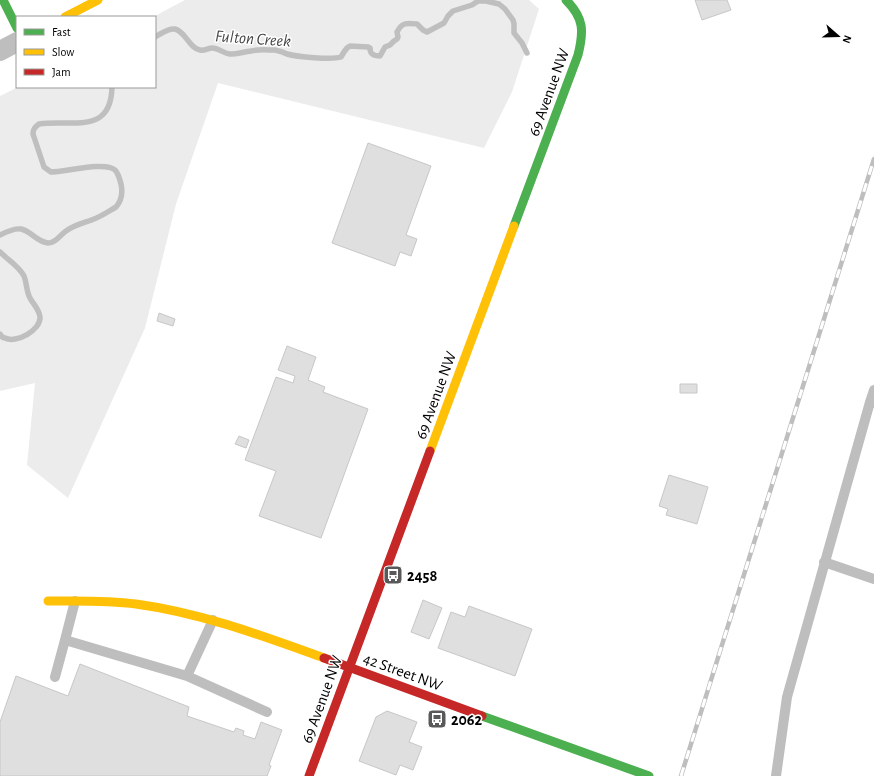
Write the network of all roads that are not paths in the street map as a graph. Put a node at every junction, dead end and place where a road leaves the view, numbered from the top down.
1 (3, 0) edge
2 (98, 0) edge
3 (566, 0) edge
4 (67, 16) edge
5 (16, 26) edge
6 (16, 43) edge
7 (0, 51) edge
8 (874, 390) edge
9 (872, 402) edge
10 (824, 562) junction
11 (874, 579) edge
12 (48, 600) dead end
13 (75, 601) junction
14 (213, 620) junction
15 (65, 640) junction
16 (349, 668) junction
17 (187, 676) junction
18 (55, 677) dead end
19 (267, 712) dead end
20 (309, 776) edge
21 (649, 776) edge
22 (776, 776) edge

1 - 5 street
2 - 4 street
3 - 16 street, 69 Avenue NW
6 - 7 street
8 - 9 lane
9 - 10 lane
10 - 11 lane
10 - 22 lane
12 - 13 street, 42 Street NW
13 - 14 street, 42 Street NW
13 - 15 lane
14 - 16 street, 42 Street NW
14 - 17 lane
15 - 17 lane
15 - 18 lane
16 - 20 street, 69 Avenue NW
16 - 21 street, 42 Street NW
17 - 19 lane

